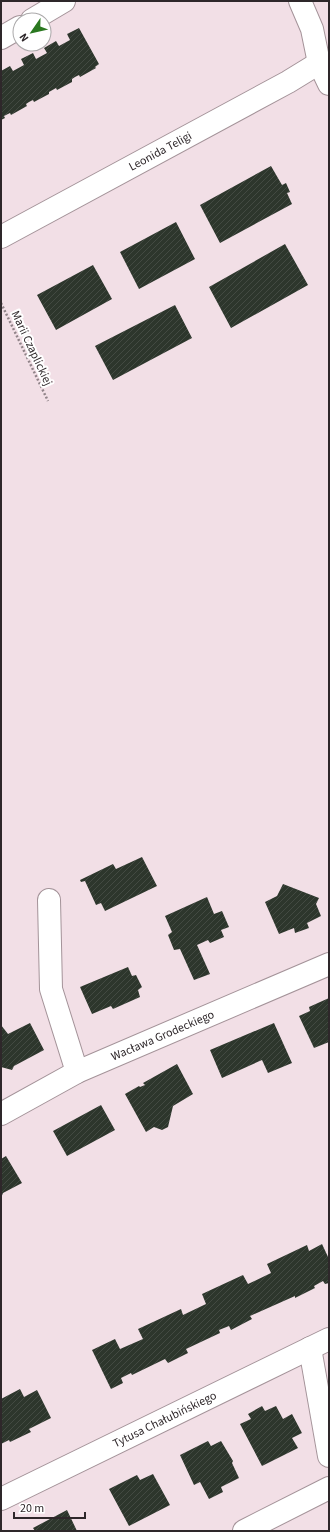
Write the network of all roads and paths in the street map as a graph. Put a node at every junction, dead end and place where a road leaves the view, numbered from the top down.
1 (64, 1) edge
2 (300, 1) edge
3 (45, 12) edge
4 (12, 32) edge
5 (1, 38) edge
6 (319, 63) junction
7 (329, 84) edge
8 (1, 237) edge
9 (1, 302) edge
10 (48, 401) dead end
11 (49, 900) dead end
12 (329, 964) edge
13 (77, 1072) junction
14 (1, 1114) edge
15 (329, 1339) edge
16 (310, 1348) junction
17 (329, 1456) edge
18 (329, 1488) edge
19 (1, 1499) edge
20 (244, 1531) edge

1 - 3 street
2 - 6 street
4 - 5 street
6 - 7 street
6 - 8 street, Leonida Teligi
9 - 10 path, Marii Czaplickiej
11 - 13 street
12 - 13 street, Wacława Grodeckiego
13 - 14 street, Wacława Grodeckiego
15 - 16 street, Tytusa Chałubińskiego
16 - 17 street
16 - 19 street, Tytusa Chałubińskiego
18 - 20 street

